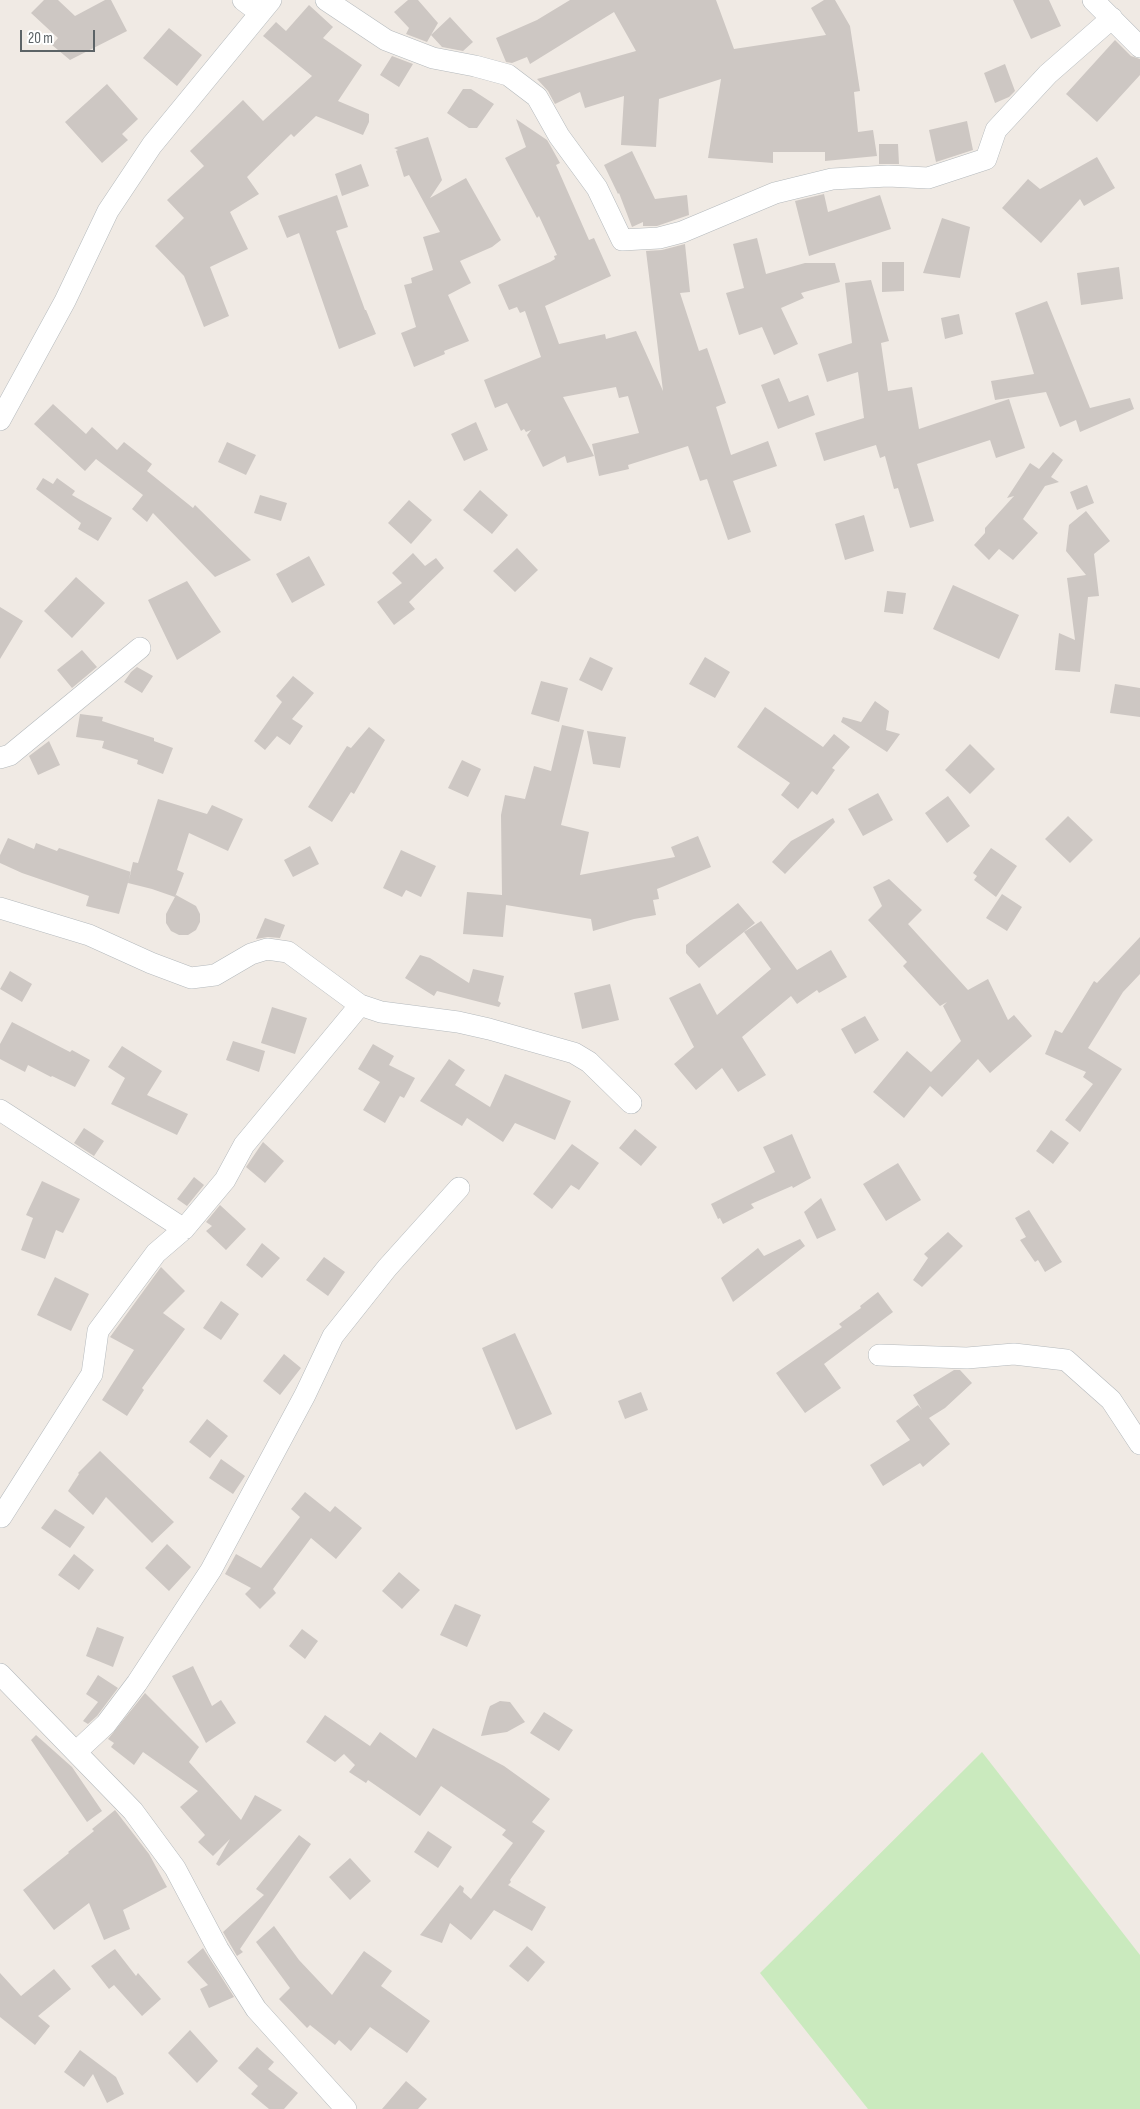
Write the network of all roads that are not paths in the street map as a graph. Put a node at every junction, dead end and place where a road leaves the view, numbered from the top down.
1 (326, 0) edge
2 (1093, 0) edge
3 (258, 4) edge
4 (1112, 18) junction
5 (1140, 46) edge
6 (0, 420) edge
7 (140, 648) dead end
8 (0, 758) edge
9 (0, 908) edge
10 (360, 1005) junction
11 (631, 1103) dead end
12 (0, 1110) edge
13 (459, 1188) dead end
14 (184, 1229) junction
15 (879, 1355) dead end
16 (1140, 1444) edge
17 (1, 1517) edge
18 (0, 1674) edge
19 (76, 1752) junction
20 (346, 2109) edge

1 - 4 street
2 - 4 street
3 - 6 street
4 - 5 street
7 - 8 street
9 - 10 street
10 - 11 street
10 - 14 street
12 - 14 street
13 - 19 street
14 - 17 street
15 - 16 street
18 - 19 street
19 - 20 street

